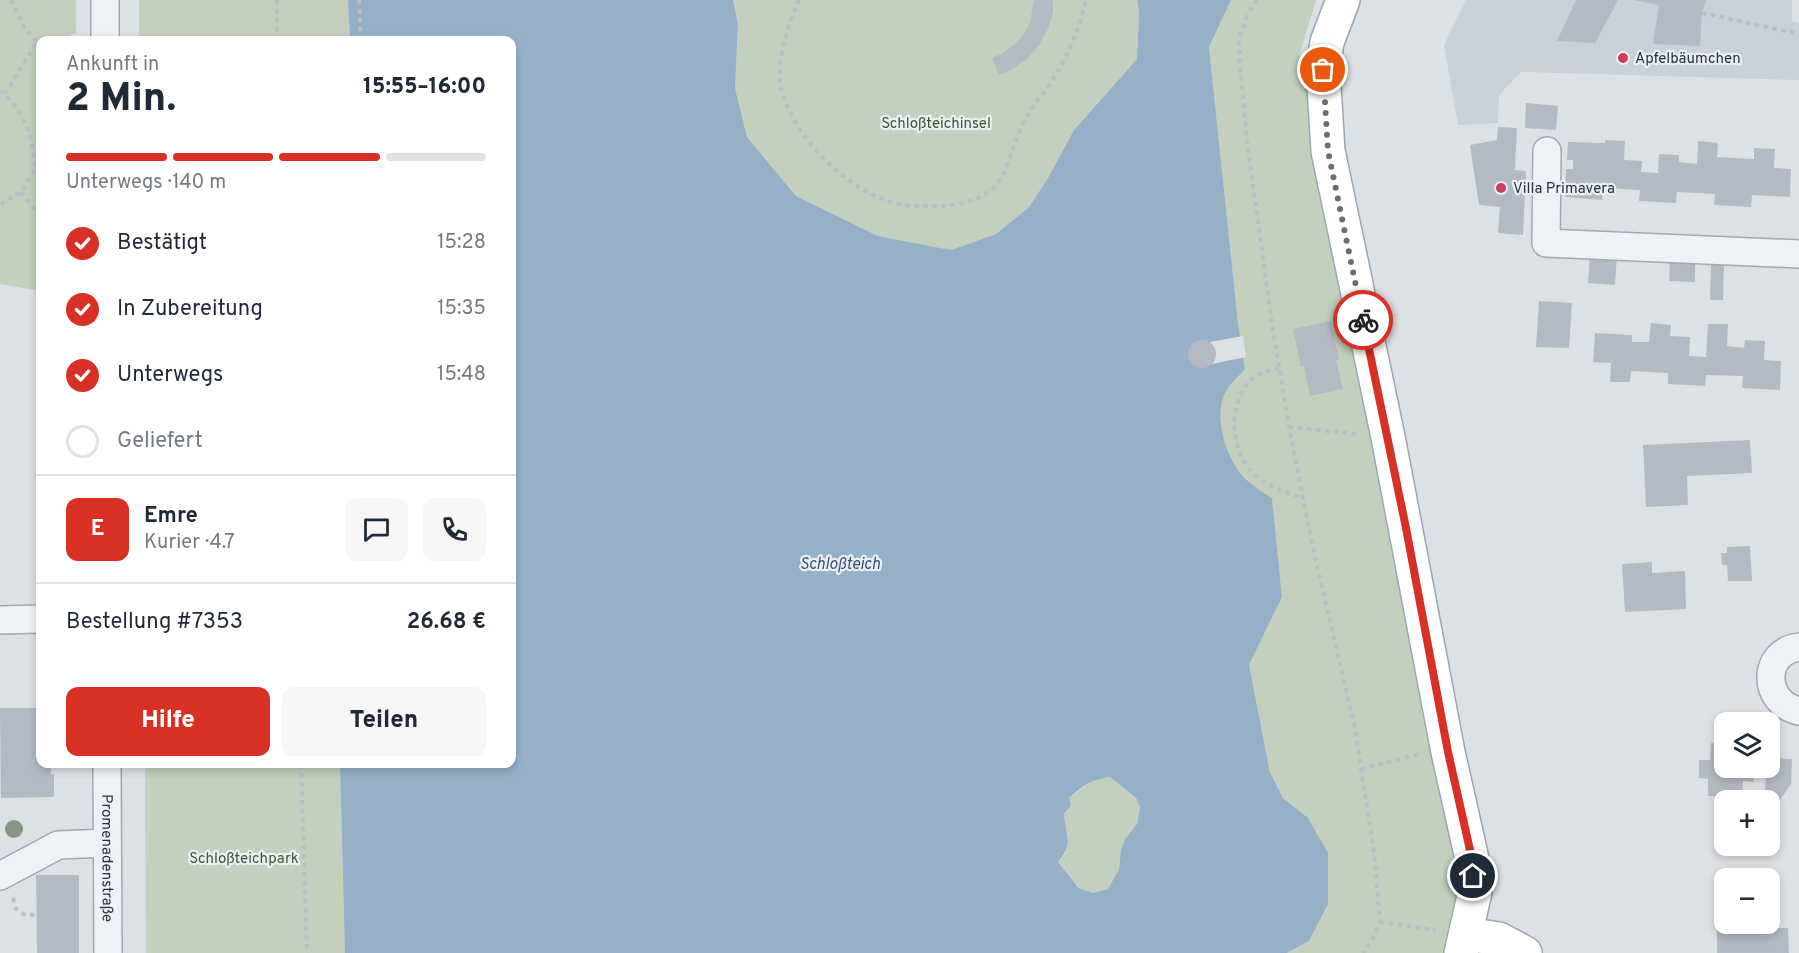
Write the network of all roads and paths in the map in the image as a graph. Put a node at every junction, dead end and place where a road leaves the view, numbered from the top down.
1 (11, 0) edge
2 (105, 0) edge
3 (277, 0) edge
4 (359, 0) edge
5 (799, 0) edge
6 (1086, 0) edge
7 (1257, 0) edge
8 (1342, 0) edge
9 (1702, 13) dead end
10 (1799, 34) edge
11 (105, 36) edge
12 (277, 36) edge
13 (361, 36) edge
14 (36, 39) edge
15 (36, 47) edge
16 (0, 91) edge
17 (5, 94) junction
18 (1547, 151) dead end
19 (21, 192) junction
20 (0, 205) edge
21 (36, 212) edge
22 (1799, 254) edge
23 (1279, 368) junction
24 (1289, 427) junction
25 (1388, 437) junction
26 (1304, 498) junction
27 (36, 619) edge
28 (0, 620) edge
29 (1799, 647) edge
30 (1799, 711) edge
31 (1447, 747) junction
32 (107, 768) edge
33 (301, 768) edge
34 (1361, 769) junction
35 (106, 843) junction
36 (0, 876) edge
37 (1380, 922) junction
38 (1464, 944) edge
39 (108, 953) edge
40 (307, 953) edge
41 (1363, 953) edge
42 (1525, 953) edge

1 - 14 path
2 - 11 street
3 - 12 path
4 - 13 path
5 - 6 path
7 - 23 path
8 - 25 main road
9 - 10 path
15 - 17 path
16 - 17 path
17 - 19 path
18 - 22 street
19 - 20 path
19 - 21 path
23 - 24 path
23 - 26 path
24 - 25 path
24 - 26 path
25 - 31 main road
26 - 34 path
27 - 28 street
29 - 30 street
31 - 34 path
31 - 38 main road
32 - 35 street, Promenadenstraße
33 - 40 path
34 - 37 path
35 - 36 street
35 - 39 street, Promenadenstraße
37 - 38 path
37 - 41 path
38 - 42 main road

